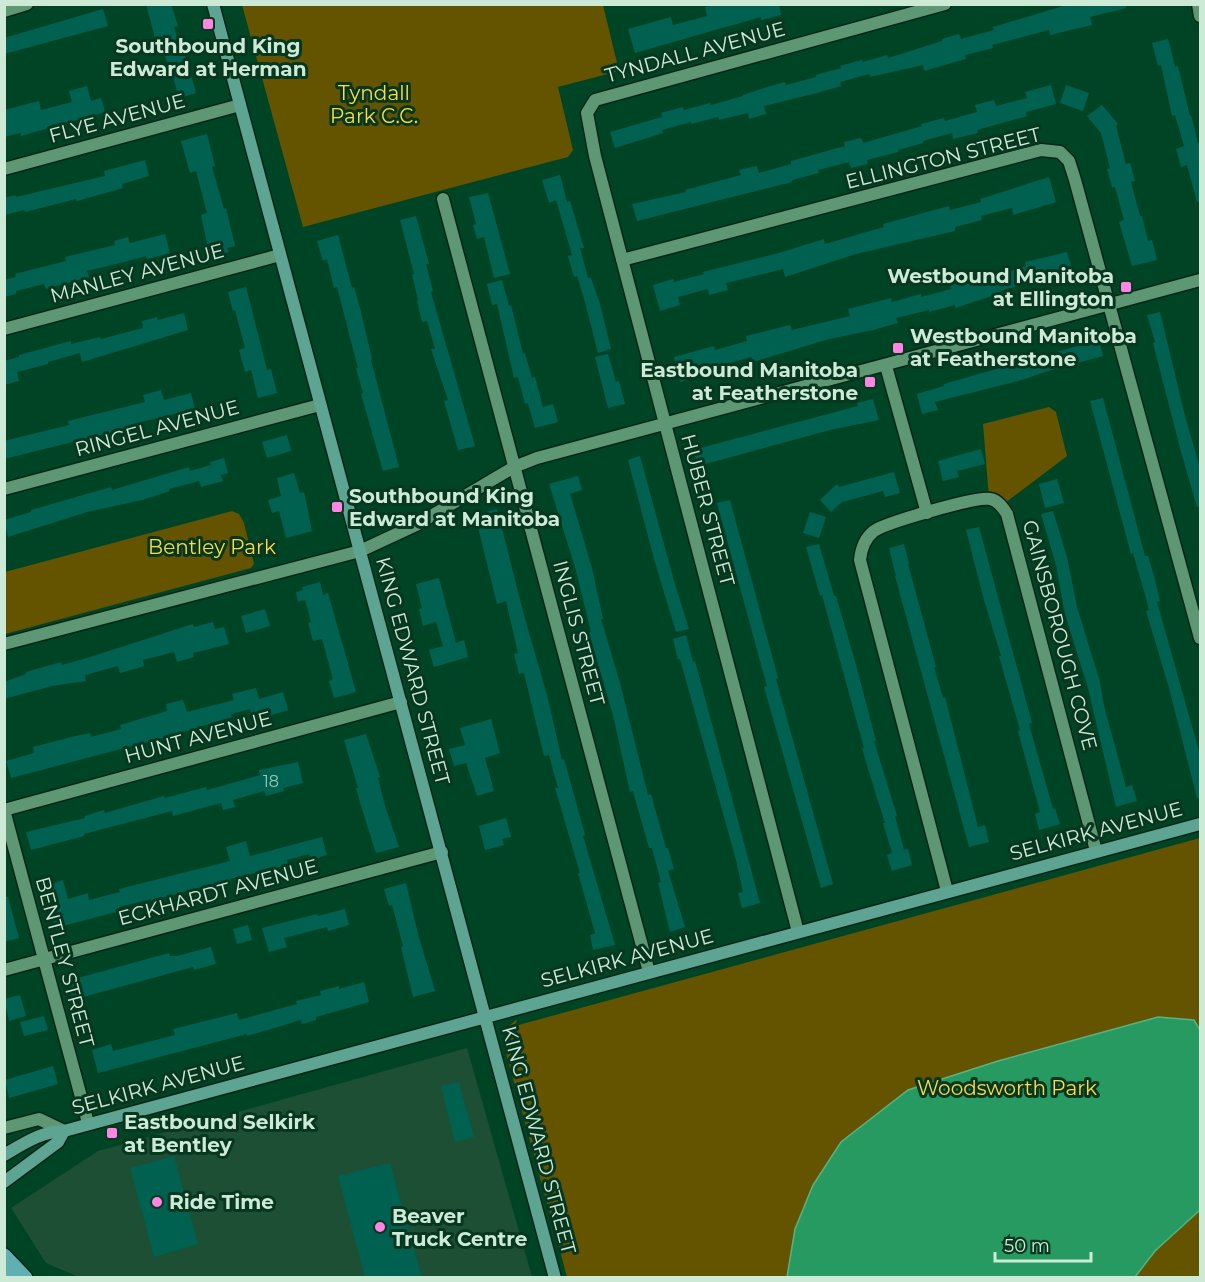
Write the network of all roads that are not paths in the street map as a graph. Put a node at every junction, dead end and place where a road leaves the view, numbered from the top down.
1 (27, 4) edge
2 (213, 4) edge
3 (945, 4) edge
4 (1198, 4) edge
5 (4, 11) edge
6 (1200, 16) edge
7 (595, 100) joint
8 (240, 105) junction
9 (4, 169) edge
10 (443, 200) dead end
11 (280, 255) junction
12 (622, 260) junction
13 (1200, 280) edge
14 (1110, 304) junction
15 (4, 329) edge
16 (886, 366) junction
17 (320, 405) junction
18 (665, 422) junction
19 (514, 467) junction
20 (4, 489) edge
21 (927, 513) junction
22 (360, 551) junction
23 (1200, 638) edge
24 (4, 644) edge
25 (401, 702) junction
26 (4, 810) edge
27 (1200, 824) edge
28 (1096, 851) junction
29 (442, 852) junction
30 (947, 891) junction
31 (798, 932) junction
32 (44, 959) junction
33 (4, 970) edge
34 (649, 972) junction
35 (486, 1016) junction
36 (88, 1123) junction
37 (4, 1128) edge
38 (64, 1131) junction
39 (4, 1155) edge
40 (4, 1182) edge
41 (4, 1256) edge
42 (4, 1275) edge
43 (11, 1278) edge
44 (25, 1278) edge
45 (555, 1278) edge

1 - 5 street
2 - 8 street, KING EDWARD STREET
3 - 7 street, TYNDALL AVENUE
4 - 6 street
7 - 12 street, HUBER STREET
8 - 9 street, FLYE AVENUE
8 - 11 street, KING EDWARD STREET
10 - 19 street, INGLIS STREET
11 - 15 street, MANLEY AVENUE
11 - 17 street, KING EDWARD STREET
12 - 14 street, ELLINGTON STREET
12 - 18 street, HUBER STREET
13 - 14 street
14 - 16 street
14 - 23 street, ELLINGTON STREET
16 - 18 street
16 - 21 street
17 - 20 street, RINGEL AVENUE
17 - 22 street, KING EDWARD STREET
18 - 19 street
18 - 31 street, HUBER STREET
19 - 22 street
19 - 34 street, INGLIS STREET
21 - 28 street, GAINSBOROUGH COVE
21 - 30 street, GAINSBOROUGH COVE
22 - 24 street
22 - 25 street, KING EDWARD STREET
25 - 26 street, HUNT AVENUE
25 - 29 street, KING EDWARD STREET
26 - 32 street, BENTLEY STREET
27 - 28 street, SELKIRK AVENUE
28 - 30 street, SELKIRK AVENUE
29 - 32 street, ECKHARDT AVENUE
29 - 35 street, KING EDWARD STREET
30 - 31 street, SELKIRK AVENUE
31 - 34 street, SELKIRK AVENUE
32 - 33 street, ECKHARDT AVENUE
32 - 36 street, BENTLEY STREET
34 - 35 street, SELKIRK AVENUE
35 - 36 street, SELKIRK AVENUE
35 - 45 street, KING EDWARD STREET
36 - 38 street, SELKIRK AVENUE
37 - 38 street, SELKIRK AVENUE
38 - 39 street, SELKIRK AVENUE
38 - 40 street, SELKIRK AVENUE
41 - 44 main road
42 - 43 main road

